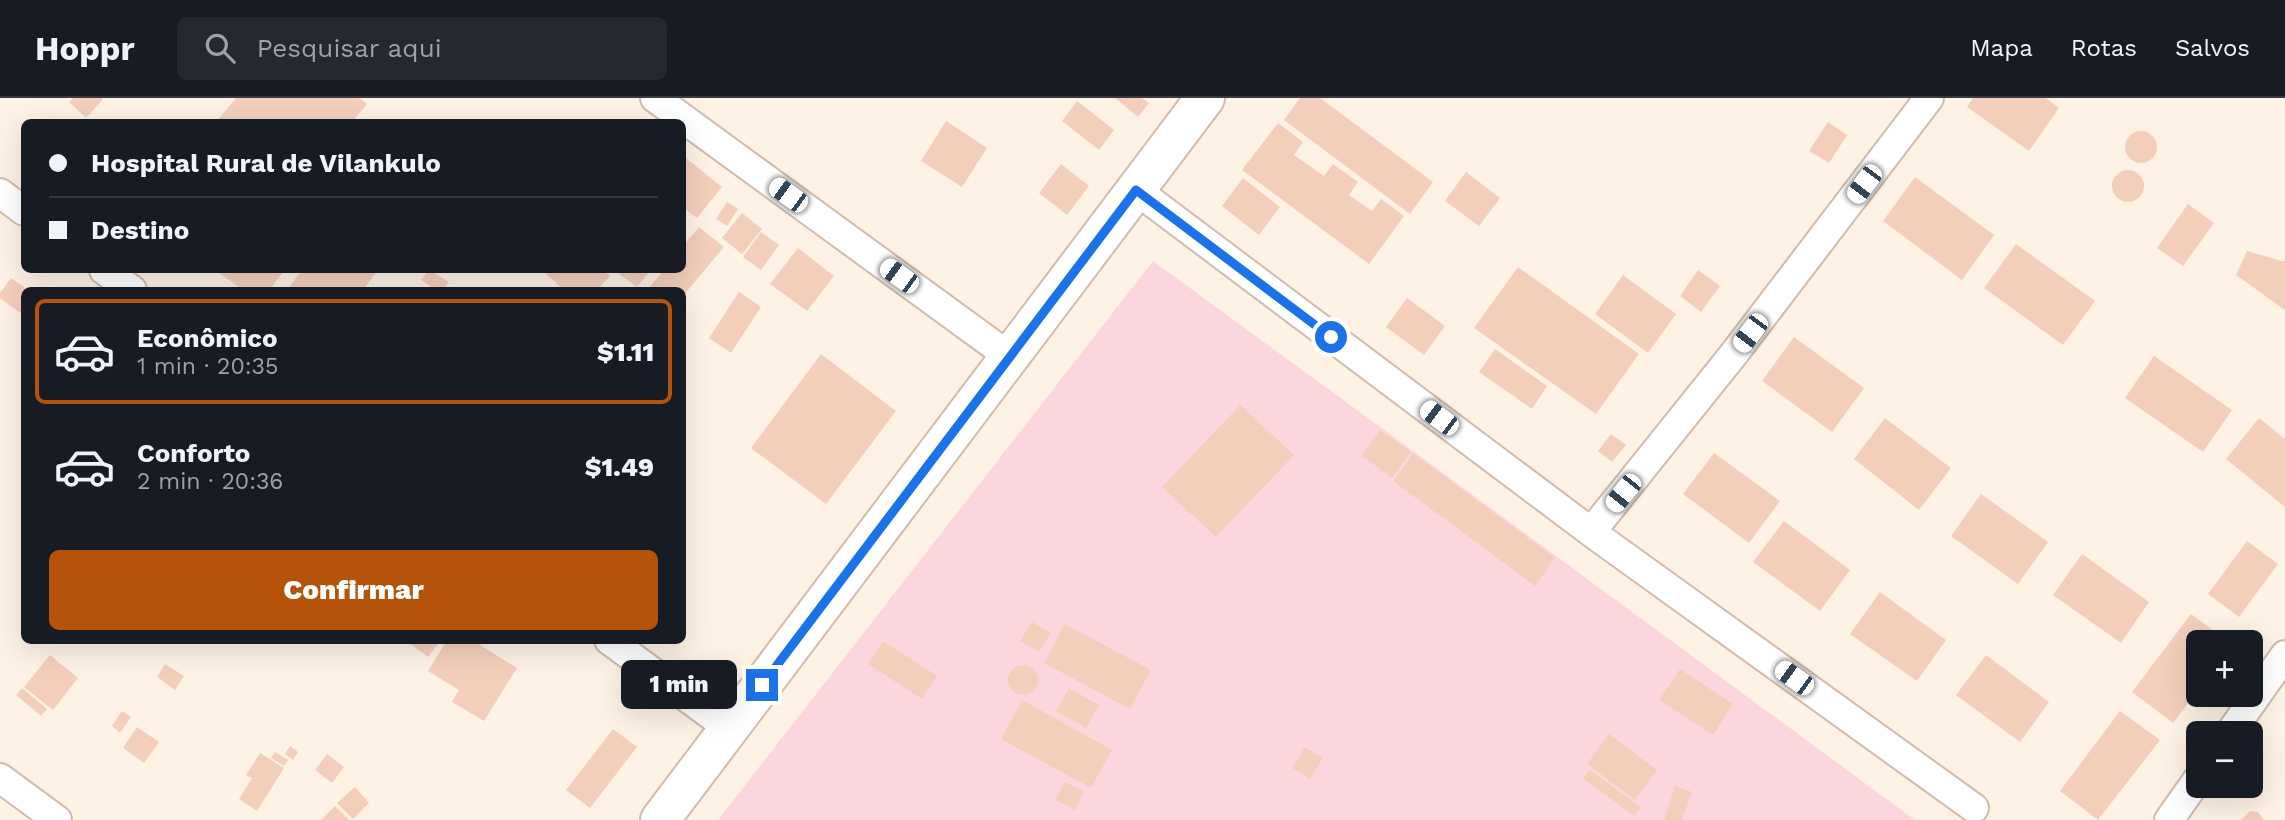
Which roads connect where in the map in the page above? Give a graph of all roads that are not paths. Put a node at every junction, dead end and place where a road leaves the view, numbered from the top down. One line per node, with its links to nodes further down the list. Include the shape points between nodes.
1 (655, 98): 4 (street)
2 (1205, 98): 6 (main road)
3 (1929, 98): 12 (street)
4 (684, 119)
5 (686, 121): 11 (street)
6 (1136, 190): 11 (main road); 12 (street)
7 (0, 194): 8 (street)
8 (21, 209)
9 (108, 273): 10 (street)
10 (128, 287)
11 (1010, 358): 16 (main road)
12 (1591, 532): 19 (street)
13 (614, 644): 16 (street)
14 (2285, 654): 15 (street)
15 (2238, 721)
16 (730, 729): 21 (main road)
17 (0, 778): 20 (street)
18 (2186, 796): 22 (street)
19 (1974, 808)
20 (57, 820)
21 (660, 820)
22 (2169, 820)

